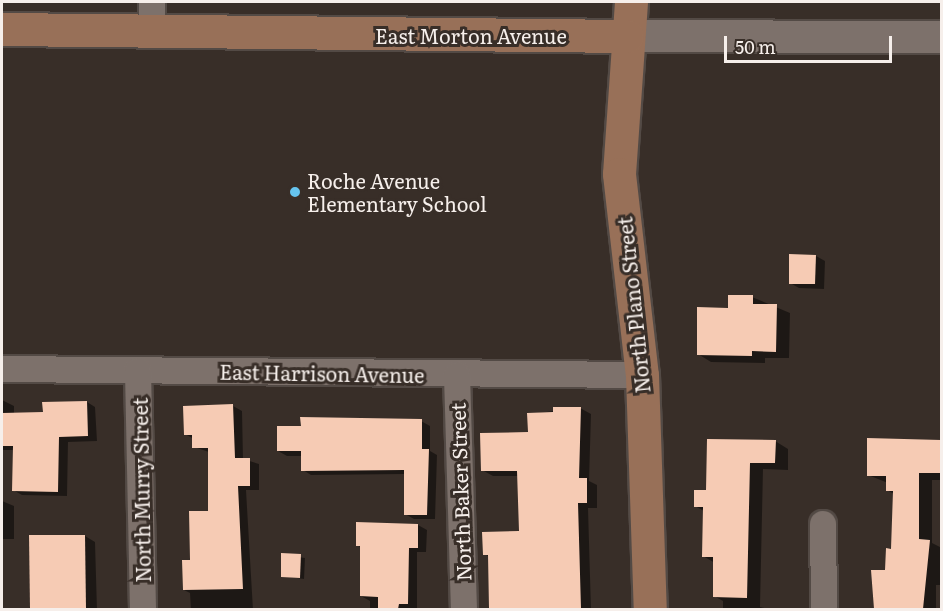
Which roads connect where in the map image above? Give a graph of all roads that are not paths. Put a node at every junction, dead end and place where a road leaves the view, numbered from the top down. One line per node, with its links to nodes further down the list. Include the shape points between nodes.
1 (631, 2): 4 (main road, North Plano Street)
2 (152, 17): 3 (main road, East Morton Avenue); 4 (main road, East Morton Avenue)
3 (2, 29)
4 (627, 36): 5 (street, East Morton Avenue); 9 (main road, North Plano Street, via 619,174)
5 (942, 37)
6 (2, 369): 7 (street, East Harrison Avenue)
7 (138, 371): 8 (street, East Harrison Avenue); 11 (street, North Murry Street)
8 (457, 375): 9 (street, East Harrison Avenue); 12 (street, North Baker Street)
9 (642, 375): 13 (main road, North Plano Street)
10 (823, 524): 14 (street)
11 (143, 609)
12 (464, 609)
13 (650, 609)
14 (824, 609)

